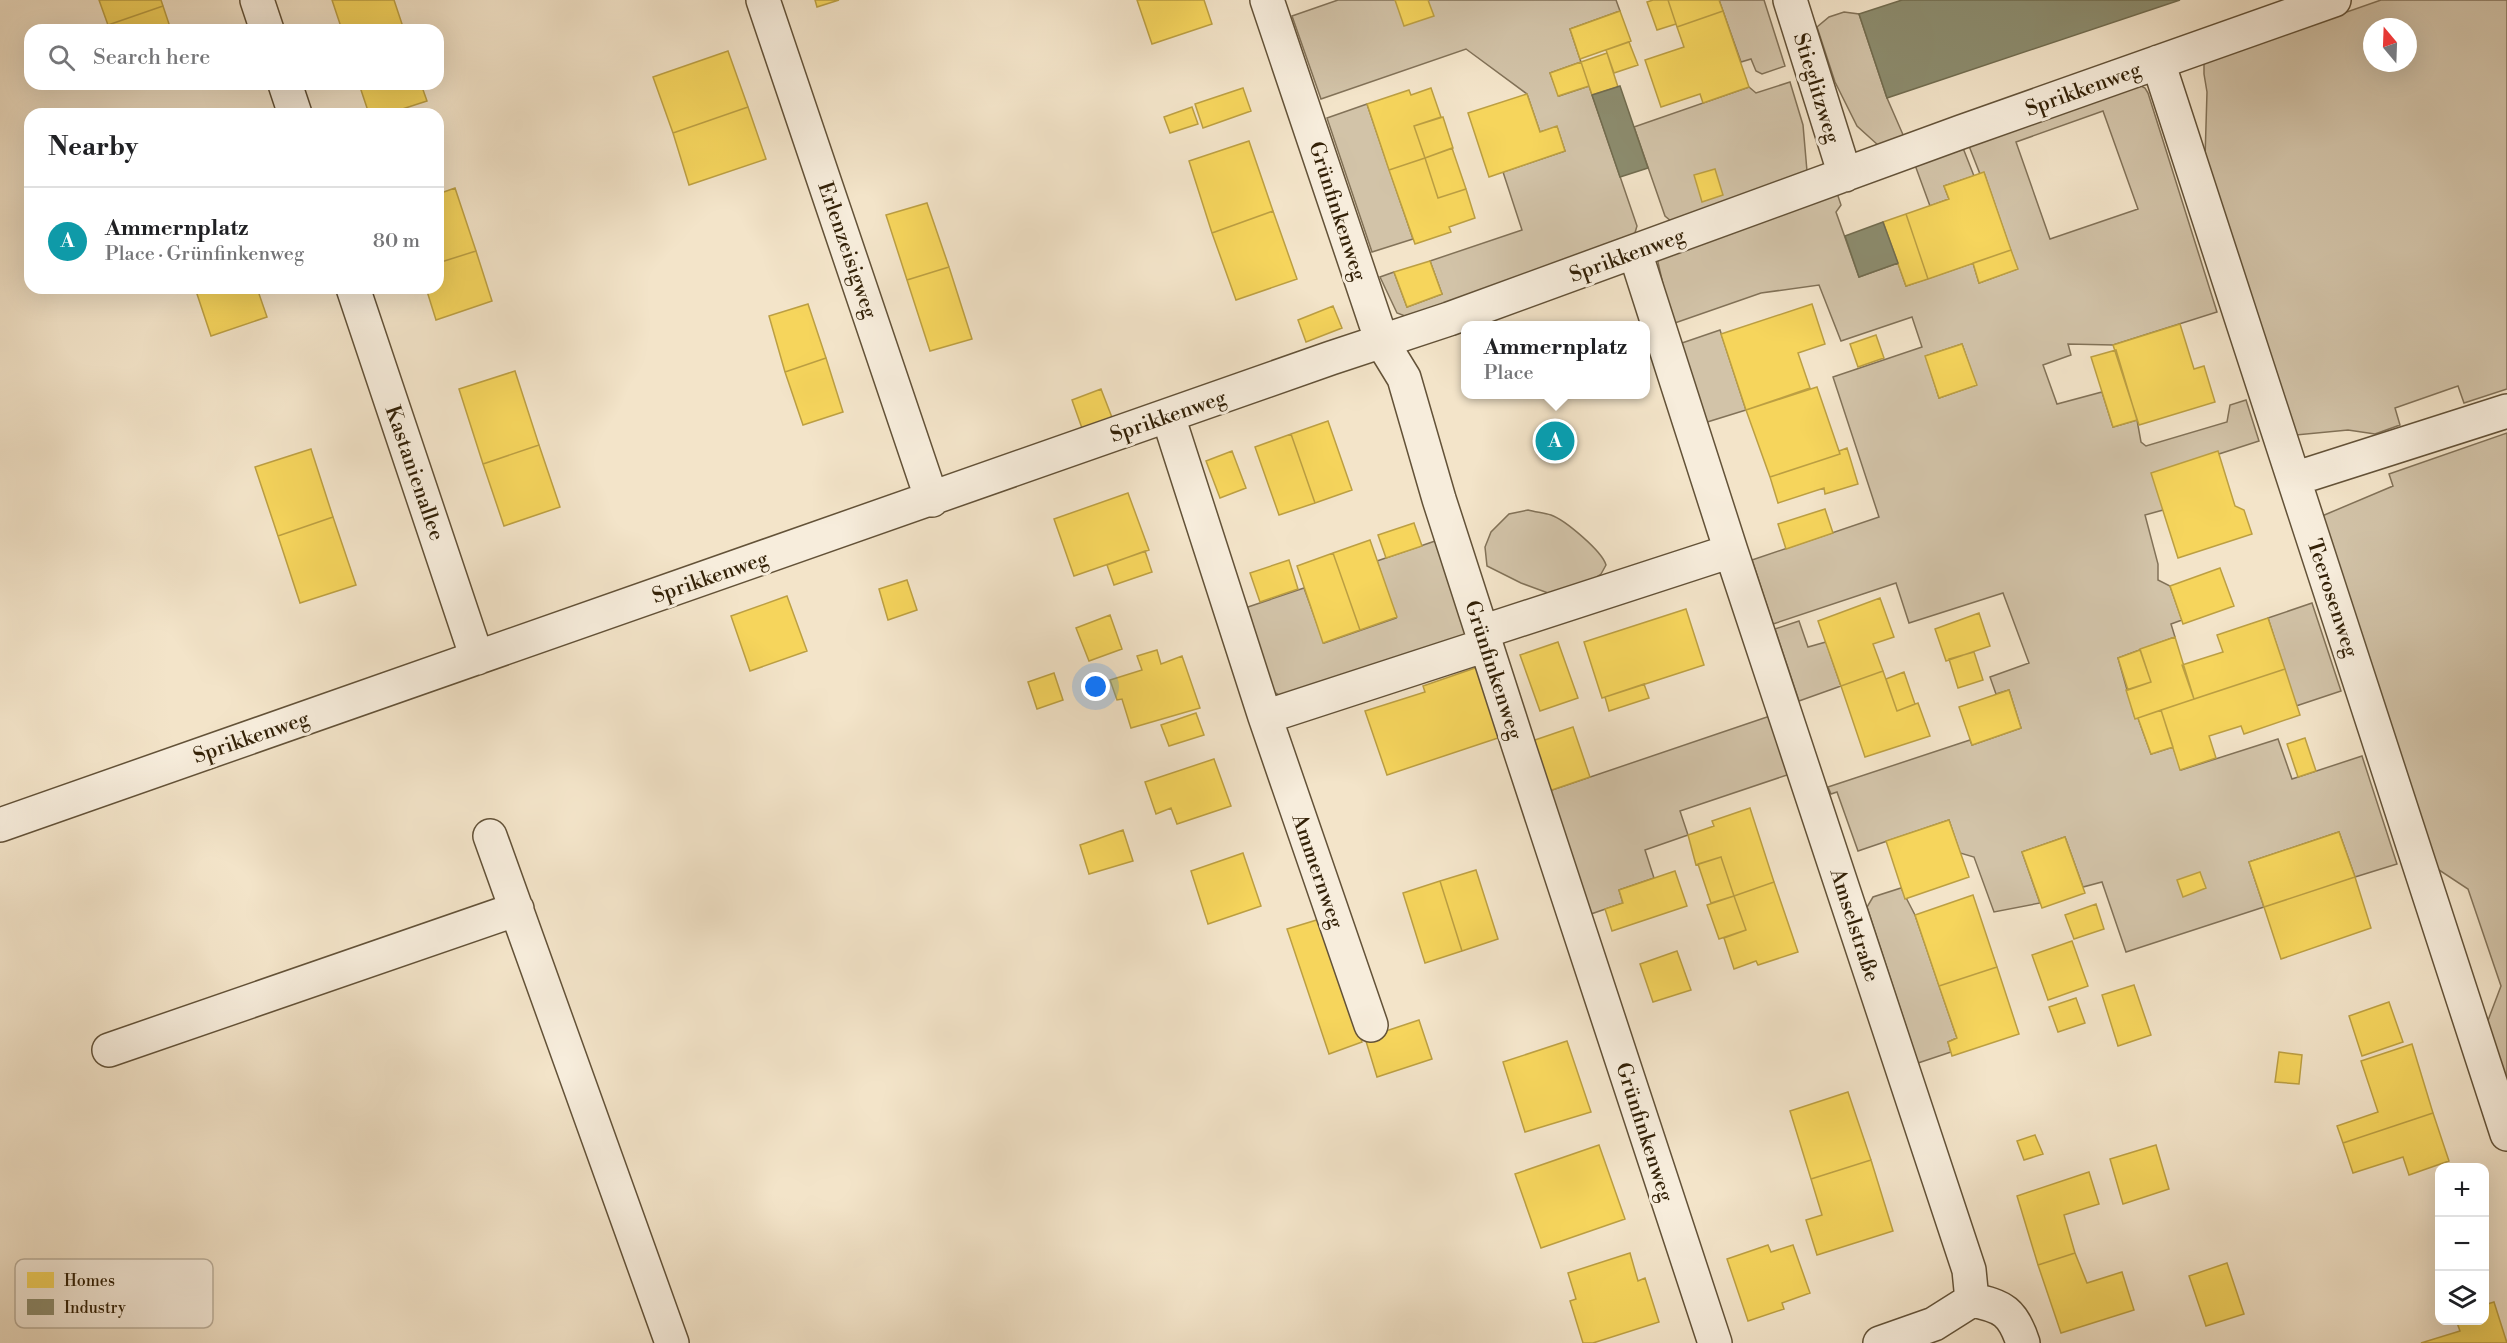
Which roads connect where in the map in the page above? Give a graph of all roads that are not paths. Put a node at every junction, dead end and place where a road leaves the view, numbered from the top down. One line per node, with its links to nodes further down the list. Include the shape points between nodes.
1 (256, 0): 6 (street)
2 (763, 0): 17 (street, Erlenzeisigweg)
3 (1267, 0): 13 (street, Grünfinkenweg)
4 (1790, 0): 10 (street, Stieglitzweg)
5 (2334, 0): 7 (street, Sprikkenweg)
6 (265, 24)
7 (2158, 62): 10 (street, Sprikkenweg); 16 (street, Teerosenweg)
8 (287, 90): 9 (street)
9 (293, 108)
10 (1845, 175): 11 (street, Sprikkenweg)
11 (1635, 252): 13 (street, Sprikkenweg); 18 (street, Amselstraße)
12 (355, 294): 20 (street, Kastanienallee)
13 (1382, 342): 15 (street, Sprikkenweg); 19 (street, Grünfinkenweg, via 1404,378)
14 (2507, 411): 16 (street)
15 (1168, 416): 17 (street, Sprikkenweg); 21 (street, Ammernweg)
16 (2294, 479): 27 (street, Teerosenweg)
17 (932, 500): 20 (street, Sprikkenweg)
18 (1731, 551): 19 (street); 28 (street, Amselstraße, via 1969,1270)
19 (1484, 638): 21 (street); 30 (street, Grünfinkenweg)
20 (477, 658): 22 (street, Sprikkenweg)
21 (1265, 717): 25 (street, Ammernweg)
22 (0, 825)
23 (490, 836): 24 (street)
24 (517, 909): 26 (street); 29 (street)
25 (1371, 1025)
26 (109, 1050)
27 (2507, 1134)
28 (1972, 1300): 31 (street, via 1934,1324); 32 (street, via 1998,1305 2017,1325)
29 (672, 1343)
30 (1715, 1343)
31 (1880, 1343)
32 (2023, 1343)

